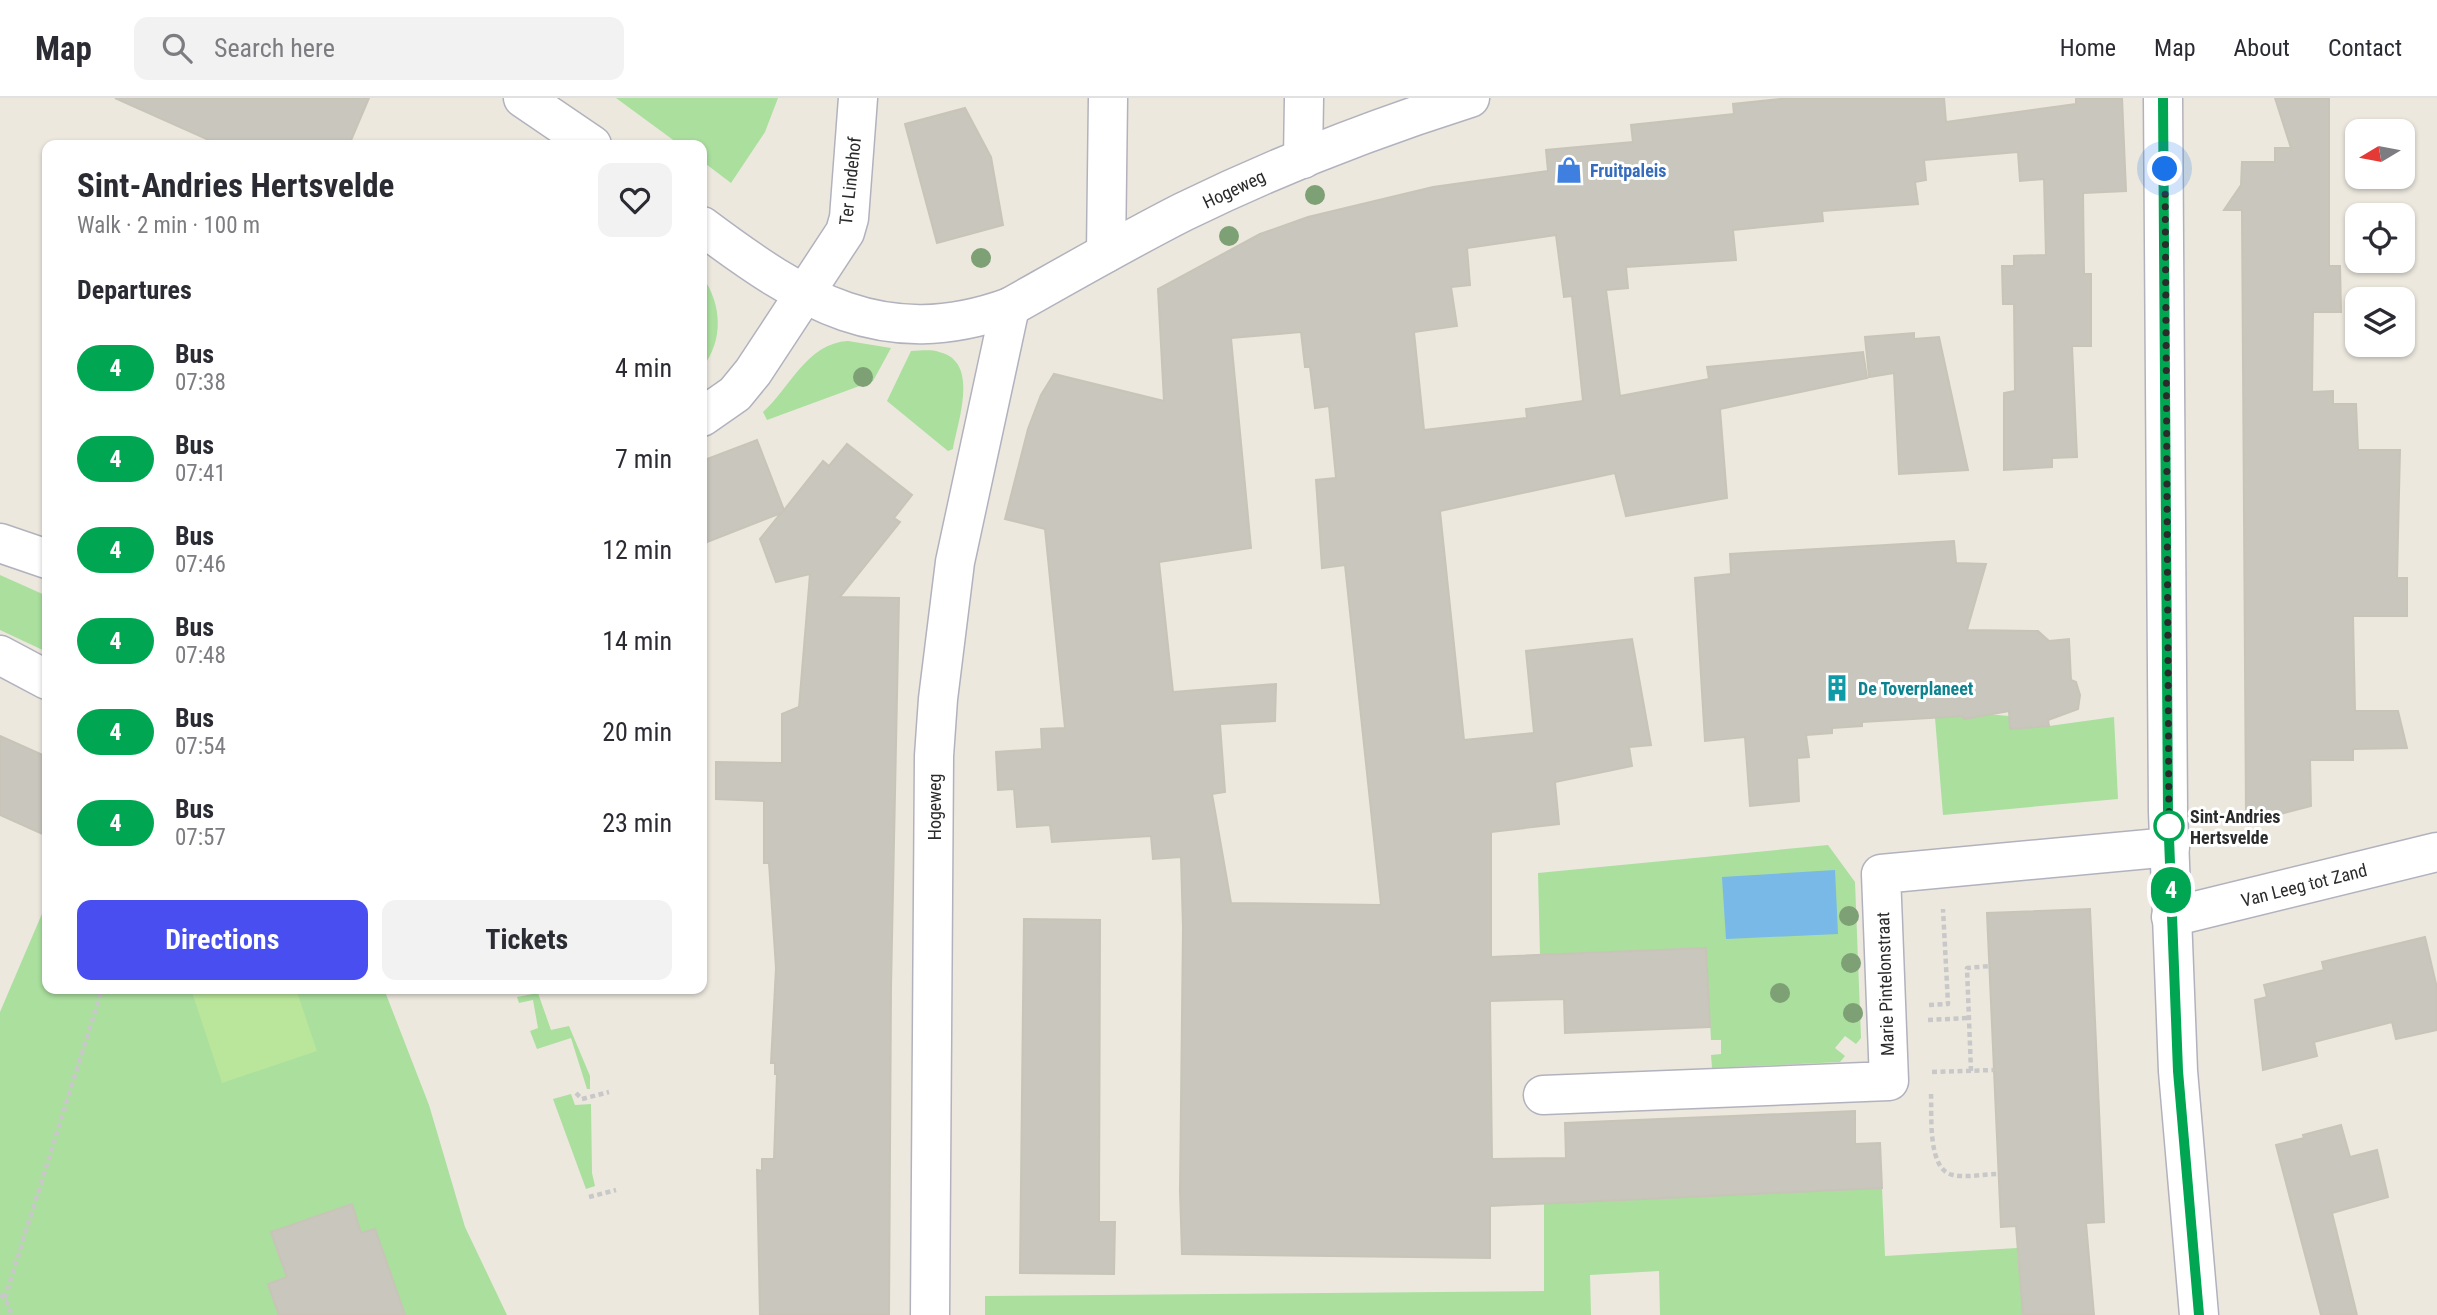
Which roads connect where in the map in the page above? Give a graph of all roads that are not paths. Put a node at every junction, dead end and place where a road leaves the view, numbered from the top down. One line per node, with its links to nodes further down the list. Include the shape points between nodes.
1 (523, 98): 7 (street)
2 (858, 98): 11 (street, Ter Lindehof, via 847,225)
3 (1108, 98): 10 (street)
4 (1304, 98): 8 (street)
5 (1470, 98): 8 (street, Hogeweg)
6 (2163, 98): 18 (street)
7 (585, 140)
8 (1303, 159): 10 (street, Hogeweg)
9 (709, 231): 11 (street, Hogeweg, via 749,262)
10 (1105, 253): 12 (street, Hogeweg)
11 (805, 295): 12 (street, Hogeweg, via 856,315 904,324 948,324); 13 (street, via 735,394)
12 (1010, 307): 22 (street, Hogeweg, via 955,562 938,699)
13 (707, 414)
14 (0, 543): 15 (street)
15 (42, 557)
16 (0, 655): 17 (street)
17 (42, 678)
18 (2170, 848): 20 (street); 21 (street, Marie Pintelonstraat, via 1881,874 1889,1081)
19 (2437, 852): 20 (street, Van Leeg tot Zand)
20 (2171, 917): 23 (street, via 2178,1071)
21 (1543, 1095)
22 (930, 1315)
23 (2199, 1315)

